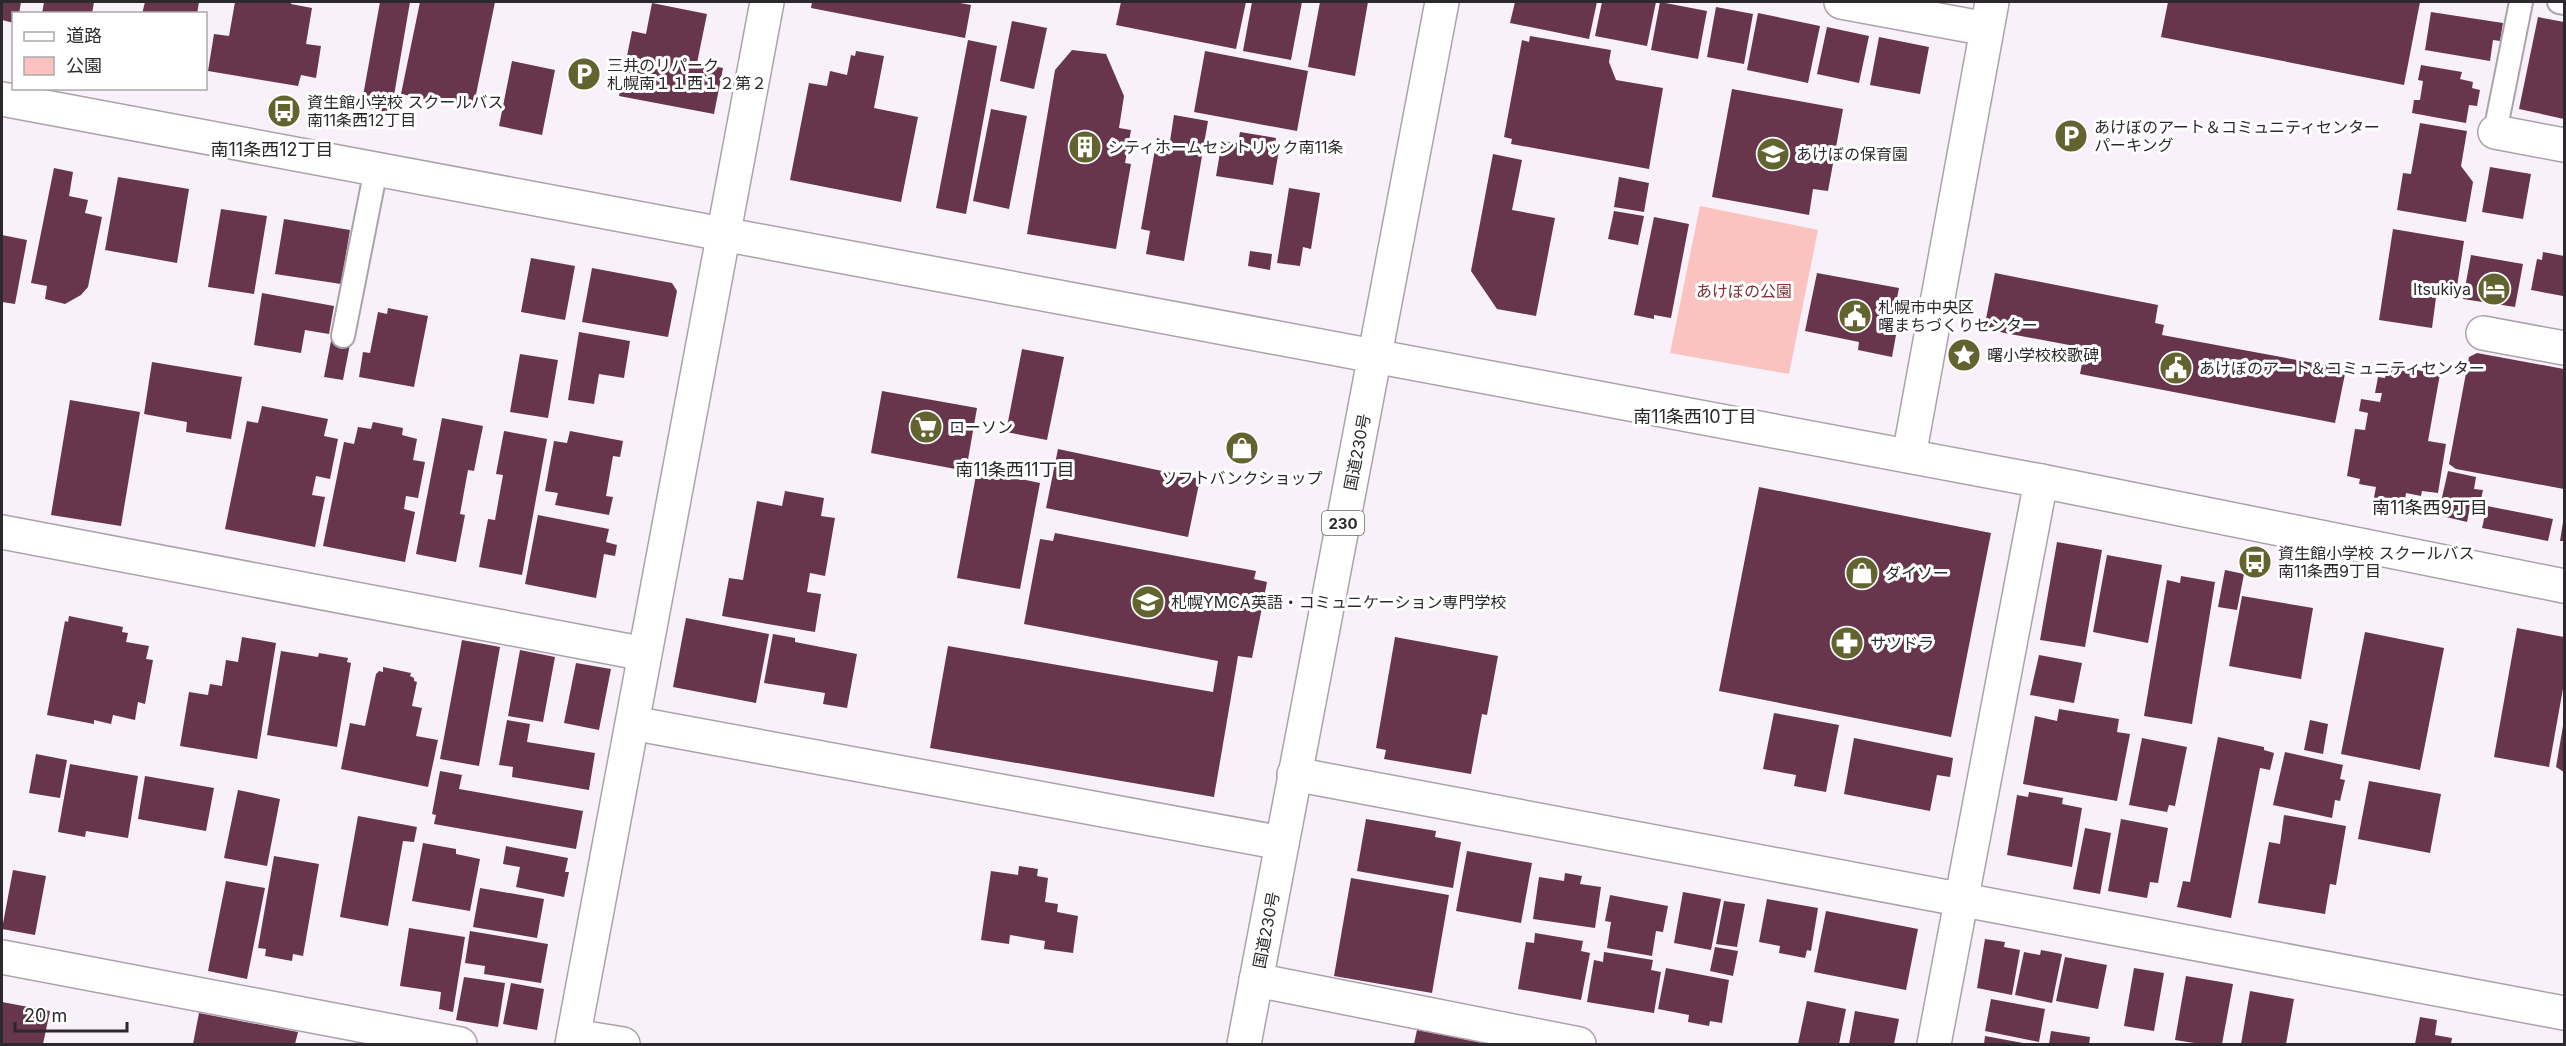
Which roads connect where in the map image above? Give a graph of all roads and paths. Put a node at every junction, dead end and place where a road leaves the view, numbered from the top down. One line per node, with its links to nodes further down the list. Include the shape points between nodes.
1 (768, 2): 12 (main road)
2 (1442, 2): 16 (main road, 国道230号 / 230)
3 (1841, 2): 7 (main road)
4 (2521, 2): 9 (lane)
5 (2559, 2): 6 (lane)
6 (2565, 3)
7 (1990, 15): 17 (main road)
8 (2, 99): 11 (main road)
9 (2495, 132): 10 (main road)
10 (2565, 145)
11 (376, 169): 12 (main road); 14 (lane)
12 (724, 234): 16 (main road); 21 (main road)
13 (2483, 333): 15 (main road)
14 (343, 336)
15 (2565, 348)
16 (1375, 357): 17 (main road); 23 (main road, 国道230号 / 230)
17 (1909, 456): 18 (main road)
18 (2041, 481): 20 (main road); 25 (main road)
19 (2, 532): 21 (main road)
20 (2565, 586)
21 (645, 654): 22 (main road)
22 (632, 723): 24 (main road); 30 (main road)
23 (1294, 774): 24 (main road, 国道230号 / 230); 25 (main road)
24 (1282, 843): 27 (main road, 国道230号 / 230)
25 (1961, 900): 28 (main road); 35 (main road)
26 (2, 957): 29 (main road)
27 (1256, 981): 33 (main road, 国道230号 / 230); 34 (main road)
28 (2565, 1013)
29 (332, 1033): 31 (main road)
30 (573, 1040): 32 (main road)
31 (460, 1044)
32 (623, 1044)
33 (1244, 1044)
34 (1579, 1044)
35 (1934, 1044)

